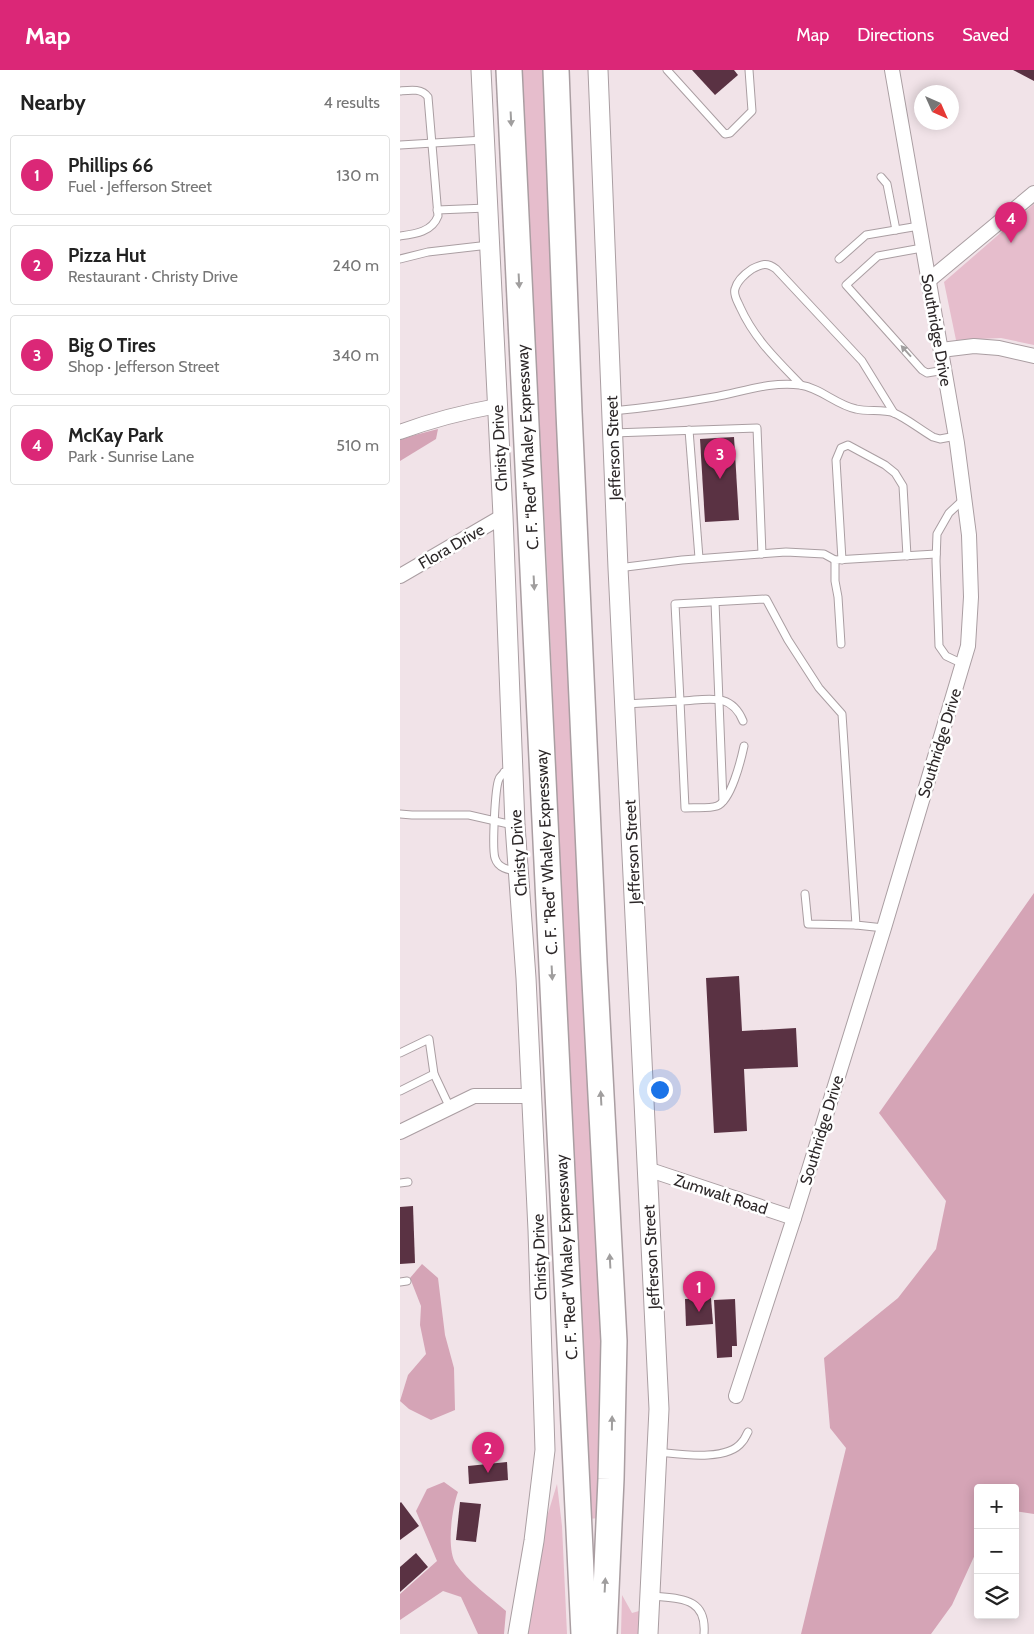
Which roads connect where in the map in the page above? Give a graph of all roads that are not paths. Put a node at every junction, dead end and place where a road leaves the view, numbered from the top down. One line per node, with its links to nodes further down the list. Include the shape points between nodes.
1 (481, 70): 9 (street, Christy Drive)
2 (509, 70): 73 (highway, C. F. “Red” Whaley Expressway, one-way to 73)
3 (556, 70): 75 (highway, one-way to 3, via 614,1341 593,942)
4 (598, 70): 29 (street, Jefferson Street)
5 (667, 70): 6 (lane, via 725,134 752,111)
6 (748, 70)
7 (892, 70): 16 (street, Southridge Drive)
8 (400, 91): 10 (lane, via 419,91 428,97)
9 (484, 140): 10 (lane); 14 (street, Christy Drive)
10 (432, 143): 11 (lane); 15 (lane)
11 (400, 145)
12 (881, 178): 17 (lane, via 887,184)
13 (1034, 193): 23 (street)
14 (488, 208): 15 (lane); 19 (street, Christy Drive)
15 (437, 210): 18 (lane, via 435,223 418,234)
16 (919, 226): 17 (lane); 20 (street, Southridge Drive)
17 (896, 230): 22 (lane, via 866,235)
18 (400, 236)
19 (489, 245): 21 (lane, via 428,252); 28 (street, Christy Drive)
20 (922, 248): 23 (street, Southridge Drive); 26 (lane, one-way to 20, via 927,373 922,370 846,285 878,256)
21 (400, 259)
22 (840, 259)
23 (928, 281): 24 (street, Southridge Drive)
24 (941, 350): 25 (street, via 974,346); 26 (street, Southridge Drive)
25 (1034, 356)
26 (945, 370): 34 (street, Southridge Drive)
27 (801, 386): 29 (lane, via 762,386 680,403); 30 (lane, via 856,409); 30 (lane, via 762,345 747,323 735,296 735,289 746,273 762,264 776,269 862,361)
28 (497, 406): 32 (street, via 461,412); 36 (street, Christy Drive)
29 (611, 411): 33 (street, Jefferson Street)
30 (894, 413): 34 (lane, via 933,437)
31 (689, 430): 33 (lane); 37 (lane, via 757,428); 40 (lane)
32 (400, 432)
33 (612, 433): 42 (street, Jefferson Street)
34 (956, 436): 35 (street, Southridge Drive)
35 (965, 499): 38 (lane, via 949,513 937,534); 46 (street, Southridge Drive, via 971,597 968,646)
36 (503, 516): 43 (street, Flora Drive); 52 (street, Christy Drive)
37 (762, 554): 40 (lane); 41 (lane, via 824,554)
38 (936, 554): 39 (lane); 46 (lane, via 939,646 946,656)
39 (907, 556): 41 (lane); 41 (lane, via 903,486 885,465 848,445 841,448 836,460)
40 (699, 558): 42 (lane)
41 (838, 560): 45 (lane, via 835,581)
42 (618, 568): 49 (street, Jefferson Street)
43 (400, 576)
44 (716, 602): 47 (lane); 48 (lane, via 675,604); 59 (lane, via 766,599 819,688 842,714)
45 (841, 644)
46 (963, 664): 60 (street, Southridge Drive)
47 (720, 699): 48 (lane); 50 (lane, via 732,703); 53 (lane)
48 (680, 701): 49 (lane); 53 (lane, via 685,808 717,806)
49 (625, 704): 67 (street, Jefferson Street)
50 (743, 721)
51 (744, 746): 53 (lane, via 740,766)
52 (513, 771): 55 (lane, via 504,772 499,779); 56 (street, Christy Drive)
53 (723, 802)
54 (400, 814): 55 (lane, via 469,814)
55 (495, 821): 56 (lane); 57 (lane, via 495,859 504,870)
56 (515, 825): 57 (street, Christy Drive)
57 (518, 872): 64 (street, Christy Drive)
58 (805, 894): 59 (lane, via 808,924)
59 (856, 926): 60 (lane)
60 (884, 928): 68 (street, Southridge Drive)
61 (400, 1053): 62 (lane, via 429,1039)
62 (434, 1074): 63 (lane); 65 (lane)
63 (400, 1092)
64 (531, 1096): 65 (street, via 474,1096); 74 (street, Christy Drive, via 545,1450)
65 (450, 1108): 66 (street)
66 (400, 1132)
67 (647, 1169): 68 (street, Zumwalt Road); 71 (street, Jefferson Street, via 659,1409)
68 (794, 1218): 69 (street, Southridge Drive)
69 (736, 1396)
70 (748, 1432): 71 (lane, via 742,1444 719,1454)
71 (657, 1452): 72 (street, Jefferson Street)
72 (650, 1596): 76 (street, Jefferson Street); 77 (lane, via 679,1599 700,1610 706,1620)
73 (583, 1629)
74 (518, 1634)
75 (604, 1634)
76 (648, 1634)
77 (704, 1634)

